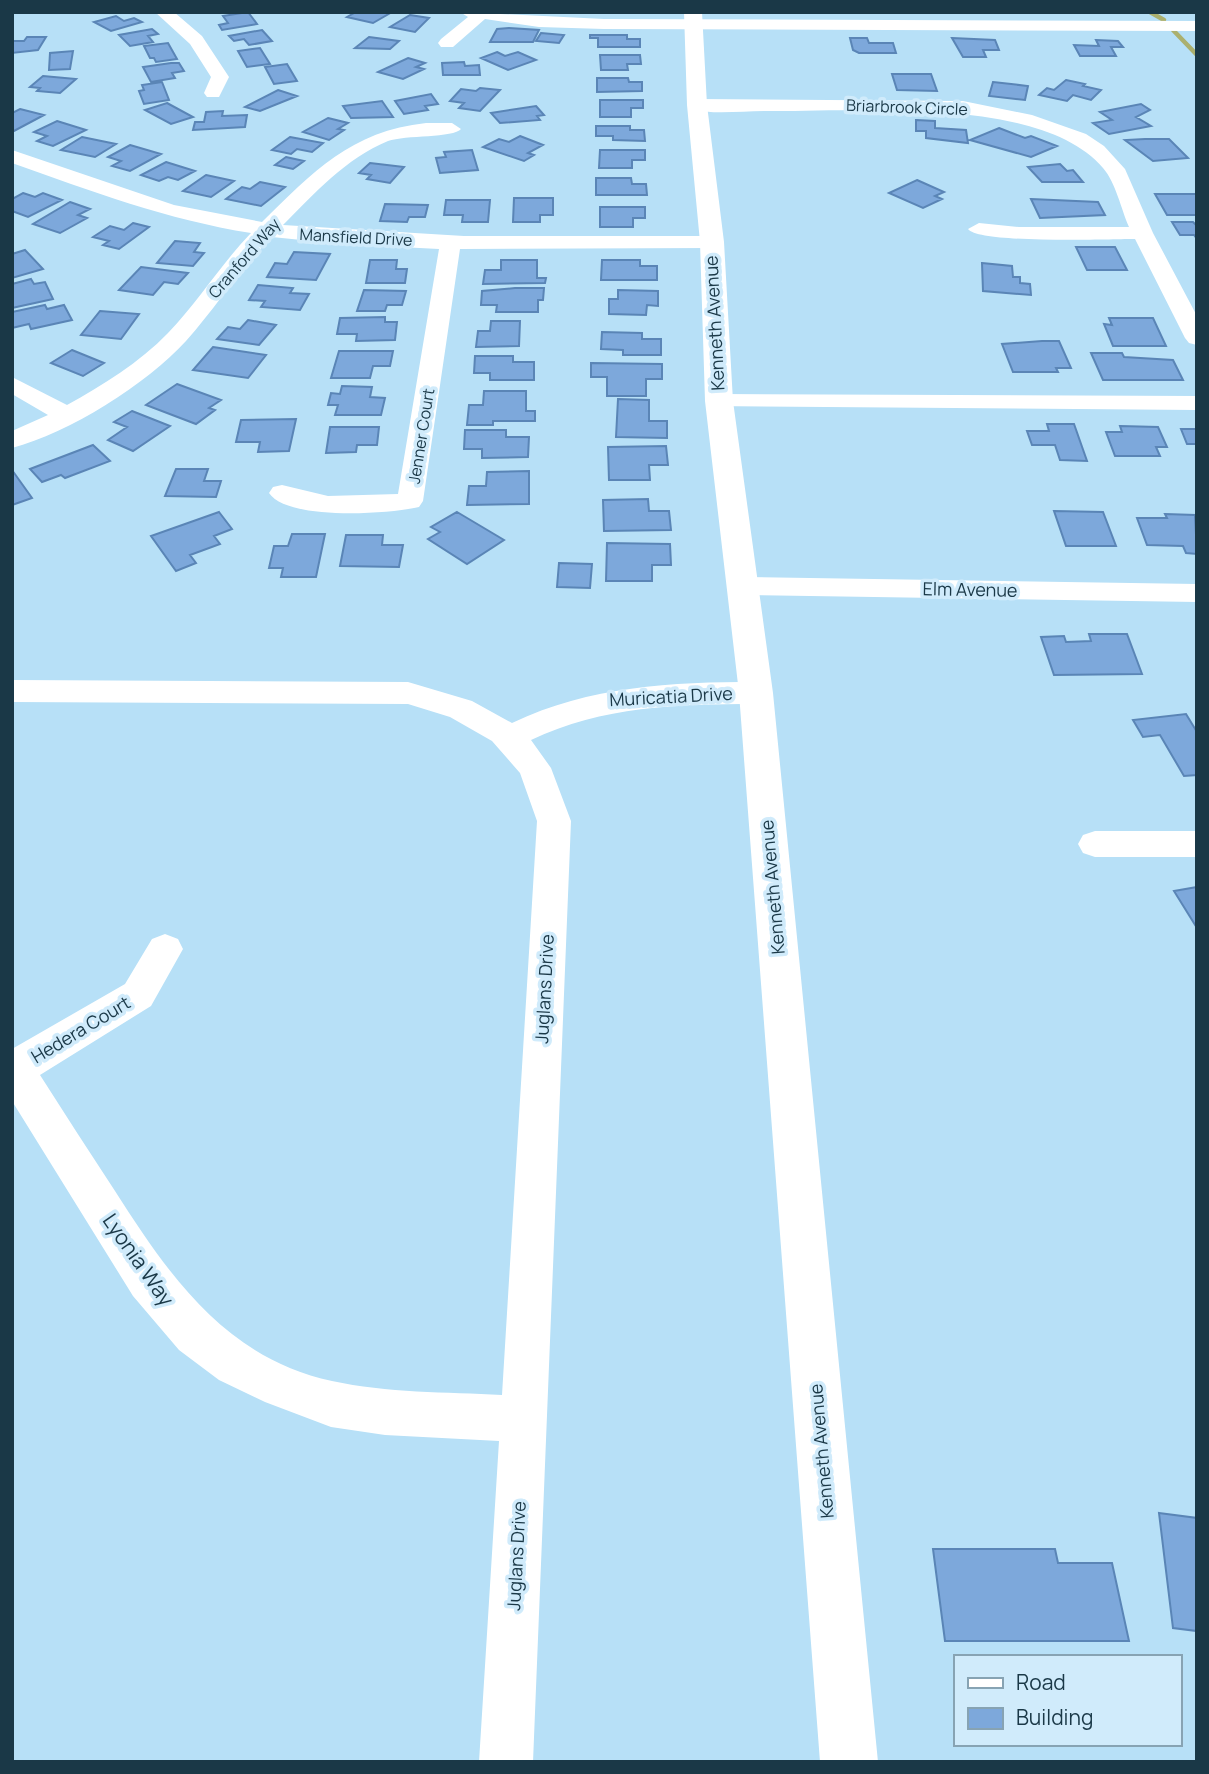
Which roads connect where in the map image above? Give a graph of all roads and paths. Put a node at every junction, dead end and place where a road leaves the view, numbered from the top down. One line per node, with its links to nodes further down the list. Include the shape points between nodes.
1 (163, 12): 7 (street, via 192,32 208,54 219,77)
2 (474, 14): 3 (street, via 549,22); 6 (street)
3 (694, 19): 4 (street); 8 (main road, Kenneth Avenue)
4 (882, 19): 5 (street)
5 (1197, 26)
6 (447, 43)
7 (213, 93)
8 (697, 104): 13 (street, Briarbrook Circle, via 963,107 1040,124 1079,138 1106,159 1115,169); 15 (main road, Kenneth Avenue)
9 (452, 129): 12 (street, Cranford Way, via 403,131 356,148)
10 (12, 156): 12 (street, Mansfield Drive, via 158,207)
11 (979, 229): 13 (street)
12 (267, 230): 14 (street, Mansfield Drive); 20 (street, Cranford Way, via 170,344 124,382)
13 (1142, 233): 16 (street, Briarbrook Circle)
14 (451, 241): 15 (street, Mansfield Drive); 22 (street, Jenner Court, via 410,501 321,504)
15 (712, 242): 18 (main road, Kenneth Avenue)
16 (1197, 338)
17 (12, 384): 20 (street)
18 (719, 401): 19 (street); 23 (main road, Kenneth Avenue)
19 (1197, 403)
20 (66, 415): 21 (street, Cranford Way)
21 (12, 440)
22 (282, 493)
23 (742, 586): 24 (street, Elm Avenue); 26 (main road, Kenneth Avenue)
24 (1197, 593)
25 (12, 691): 27 (street, Juglans Drive, via 389,691 454,705)
26 (756, 693): 27 (street, Muricatia Drive, via 624,696 558,714); 34 (main road, Kenneth Avenue)
27 (509, 737): 32 (street, Juglans Drive, via 540,775 554,821)
28 (1095, 844): 29 (street)
29 (1197, 844)
30 (165, 949): 31 (street, Hedera Court, via 138,995)
31 (14, 1068): 32 (street, Lyonia Way, via 148,1281 195,1334 235,1364 331,1404 385,1412)
32 (524, 1419): 33 (street, Juglans Drive)
33 (506, 1762)
34 (849, 1762)

